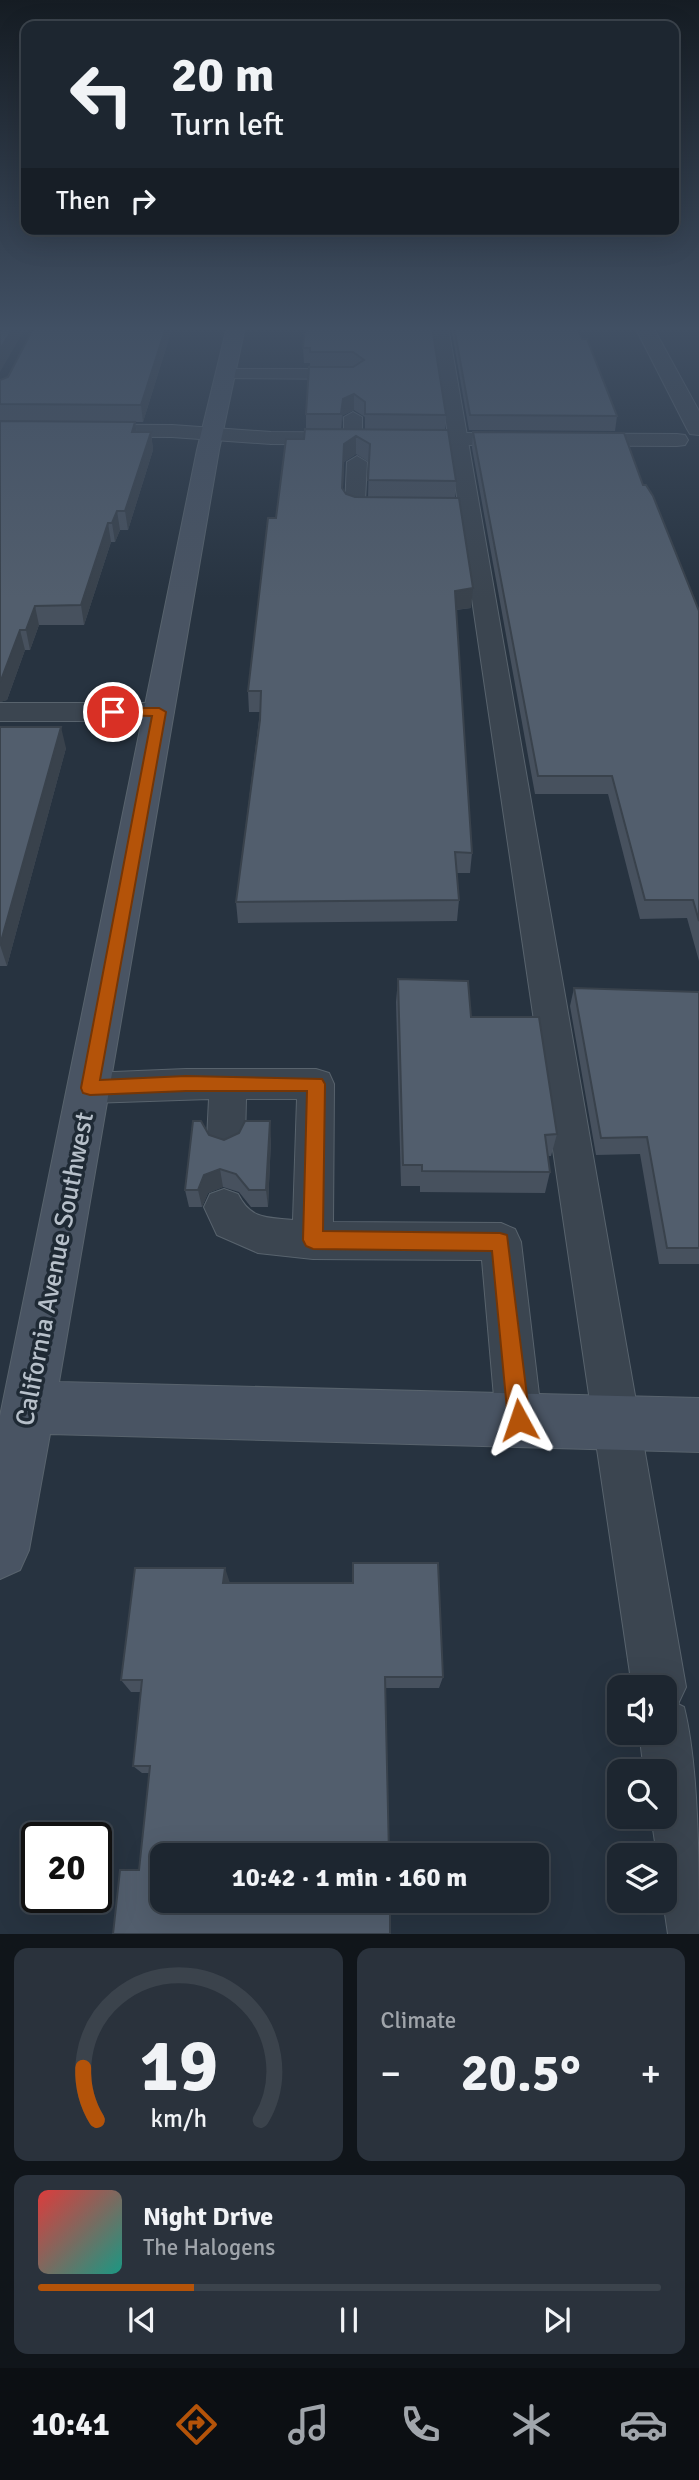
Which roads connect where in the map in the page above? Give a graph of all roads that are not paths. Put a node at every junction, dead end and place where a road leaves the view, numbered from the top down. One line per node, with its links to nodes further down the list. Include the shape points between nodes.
1 (216, 417): 5 (main road, California Avenue Southwest)
2 (455, 417): 7 (lane)
3 (690, 417): 6 (street)
4 (0, 430): 5 (street)
5 (212, 434): 7 (street, via 271,438 353,428); 11 (main road, California Avenue Southwest)
6 (699, 436): 7 (street, via 681,432 677,440)
7 (458, 439): 19 (lane, via 456,508)
8 (357, 462): 9 (lane, via 355,507)
9 (406, 507)
10 (0, 712): 11 (street)
11 (159, 712): 13 (main road, California Avenue Southwest)
12 (228, 1084): 13 (lane); 14 (lane); 16 (lane, via 316,1084)
13 (90, 1088): 17 (main road, California Avenue Southwest)
14 (226, 1139)
15 (224, 1207): 16 (lane, via 231,1222 258,1235)
16 (313, 1240): 18 (lane, via 500,1242)
17 (14, 1406): 18 (main road); 21 (main road, California Avenue Southwest)
18 (519, 1420): 19 (main road)
19 (617, 1423): 20 (main road); 22 (lane)
20 (699, 1425)
21 (0, 1550)
22 (657, 1675)
23 (668, 1745): 24 (lane)
24 (698, 1934)

